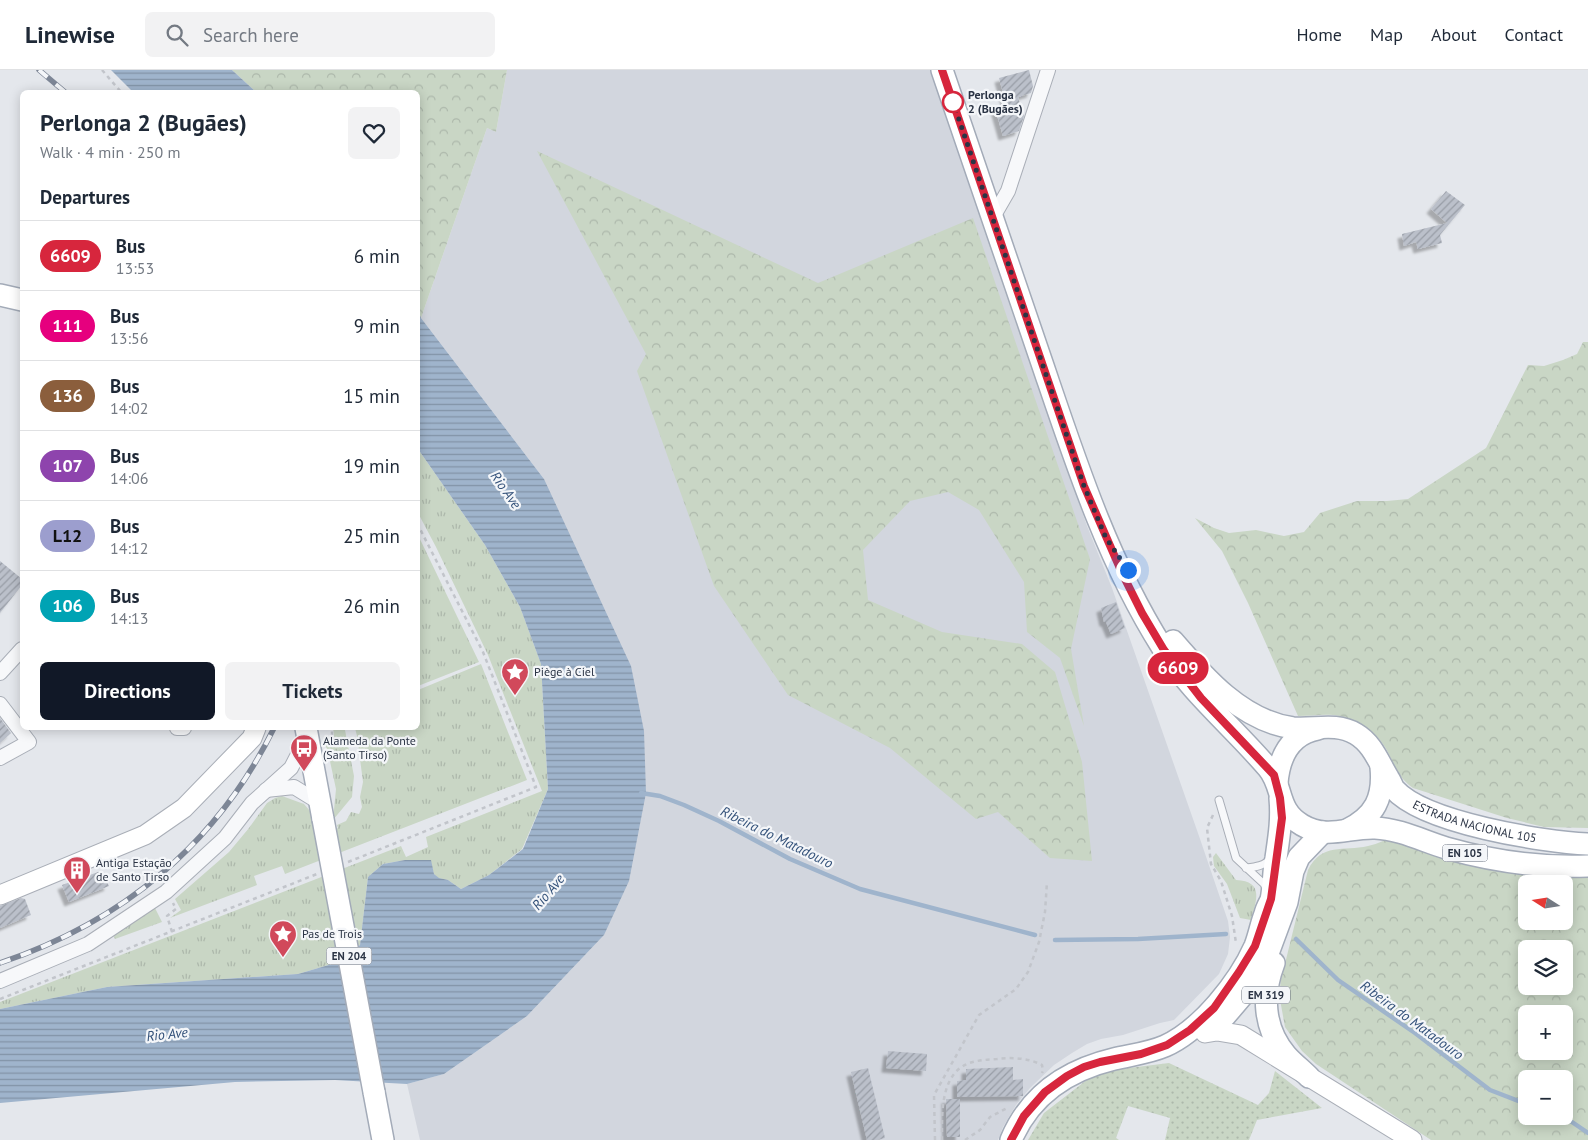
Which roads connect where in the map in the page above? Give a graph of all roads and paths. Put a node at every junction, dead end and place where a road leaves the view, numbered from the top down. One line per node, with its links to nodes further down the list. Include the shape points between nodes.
1 (102, 70): 4 (path)
2 (942, 70): 5 (main road, EN 105)
3 (1048, 70): 5 (street, via 1008,192)
4 (118, 90)
5 (993, 217): 9 (main road, EN 105, via 1084,486)
6 (0, 295): 7 (main road)
7 (20, 300)
8 (420, 529): 27 (path, via 483,652 536,787)
9 (1106, 538): 13 (main road, ESTRADA NACIONAL 105 / EN 105, via 1169,636 1218,688 1262,718 1294,728); 20 (main road, EN 105, via 1142,613 1164,650 1201,698 1274,775)
10 (20, 651): 11 (street)
11 (0, 674)
12 (0, 704): 17 (street, via 29,742)
13 (1328, 727): 18 (main road, ESTRADA NACIONAL 105 / EN 105, via 1342,729 1361,738 1376,753); 20 (main road, via 1312,730 1297,738 1286,751 1278,766)
14 (255, 730): 32 (street, via 252,738 184,808 145,835)
15 (332, 730): 16 (path, via 332,735)
16 (312, 735): 19 (street, via 291,768); 22 (main road, EN 204)
17 (0, 758)
18 (1381, 766): 23 (main road, EN 105, via 1383,783 1372,813); 26 (main road, ESTRADA NACIONAL 105 / EN 105, via 1394,789 1427,810 1509,834)
19 (266, 790): 22 (street, via 294,787); 37 (street, via 225,838 166,892 88,944)
20 (1278, 791): 24 (main road, EN 105, via 1288,812 1299,824); 25 (main road, via 1282,818)
21 (1220, 800): 29 (lane, via 1236,858); 36 (path, via 1207,828 1211,864 1224,890)
22 (322, 811): 46 (main road, EN 204, bridge)
23 (1345, 831): 24 (main road, EN 105); 28 (main road, EN 105, via 1375,828 1503,861)
24 (1323, 832): 33 (main road, via 1299,857)
25 (1279, 842): 29 (lane, via 1268,861); 33 (main road)
26 (1588, 844)
27 (345, 863)
28 (1588, 866)
29 (1246, 868): 33 (lane)
30 (317, 874): 35 (path)
31 (1047, 882): 47 (path, via 1039,942 1028,972 1016,988 979,1015 934,1095)
32 (0, 895)
33 (1279, 901): 39 (main road, via 1267,956 1254,982); 41 (main road, via 1239,972 1206,1016); 44 (main road, EM 319, via 1280,944 1268,978 1266,1015 1277,1042)
34 (166, 916): 35 (path)
35 (172, 932): 38 (path)
36 (1237, 946)
37 (0, 981)
38 (0, 999)
39 (1235, 1004): 40 (main road); 42 (street, via 1244,1028)
40 (1205, 1032): 41 (main road, via 1183,1043); 42 (street, EM 319, via 1241,1035)
41 (1167, 1045): 50 (main road, via 1100,1062 1067,1076 1045,1092 1024,1116)
42 (1261, 1047): 44 (street, EM 319)
43 (1040, 1076): 48 (path, via 1042,1065 1033,1060 977,1060 962,1066 953,1076 942,1103)
44 (1309, 1076): 51 (street, EM 319)
45 (1011, 1106): 49 (path, via 990,1117 980,1130)
46 (383, 1140)
47 (935, 1140)
48 (942, 1140)
49 (965, 1140)
50 (1011, 1140)
51 (1412, 1140)

